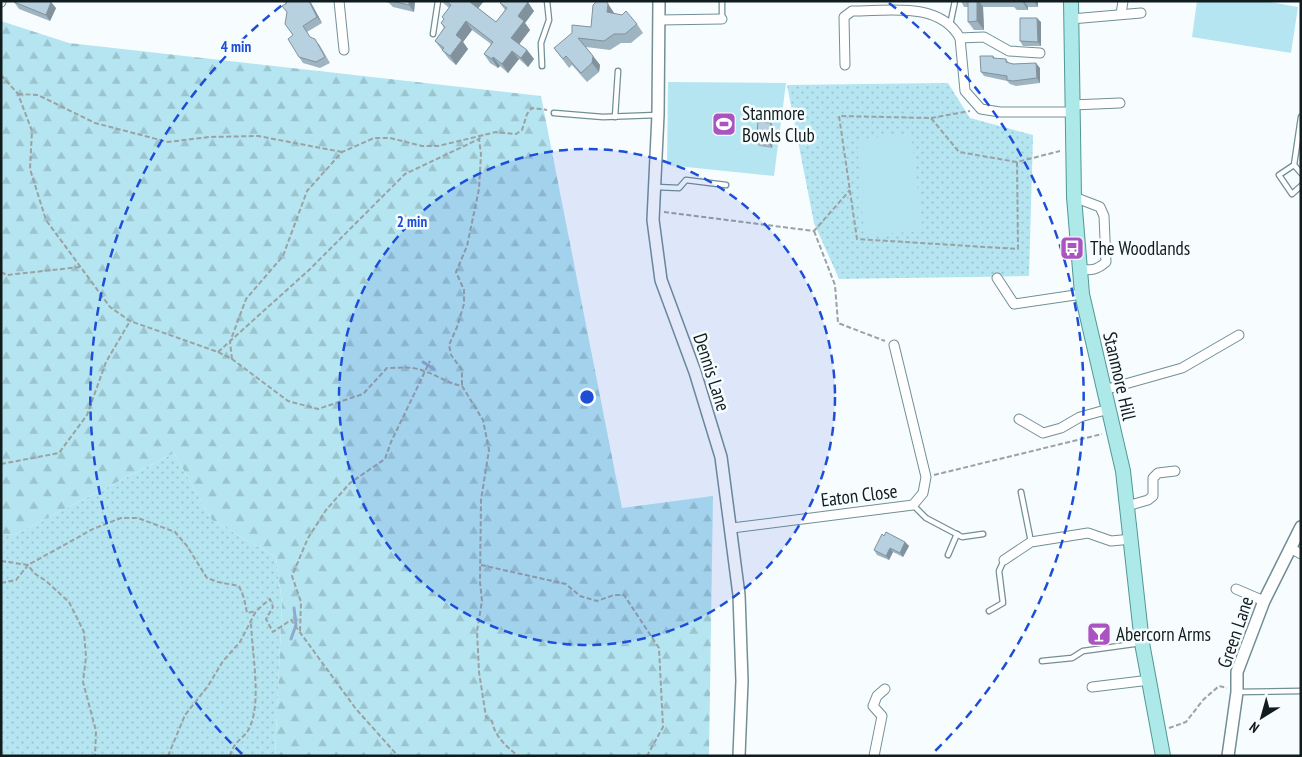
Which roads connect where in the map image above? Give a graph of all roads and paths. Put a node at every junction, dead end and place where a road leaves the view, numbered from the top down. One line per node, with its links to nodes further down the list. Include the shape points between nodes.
1 (340, 1): 17 (street)
2 (438, 1): 15 (lane)
3 (547, 1): 20 (lane, via 550,20 541,43)
4 (659, 1): 13 (street, Dennis Lane)
5 (722, 1): 11 (lane)
6 (955, 1): 14 (lane)
7 (1071, 1): 12 (main road, Stanmore Hill)
8 (1123, 1): 9 (street)
9 (1122, 14): 10 (street); 12 (street)
10 (1141, 14)
11 (722, 19): 13 (street)
12 (1071, 19): 26 (main road, Stanmore Hill)
13 (659, 20): 28 (street, Dennis Lane)
14 (950, 26): 16 (street); 19 (street, via 941,17 928,12 852,11 844,17)
15 (433, 34)
16 (960, 38): 18 (street, via 984,37 1009,51); 25 (street, via 965,91)
17 (344, 50)
18 (1040, 53)
19 (845, 65)
20 (542, 66)
21 (618, 71): 29 (lane)
22 (1, 75): 23 (path)
23 (18, 94): 35 (path, via 38,94 95,123 168,142 258,136); 46 (path, via 32,130 30,170 46,220)
24 (1120, 103): 26 (street)
25 (982, 109): 26 (street, via 1000,112); 31 (path)
26 (1073, 109): 34 (main road, Stanmore Hill)
27 (554, 113): 29 (lane); 32 (path, via 532,108 522,130 516,134 496,132)
28 (658, 115): 29 (lane); 41 (street, Dennis Lane)
29 (614, 117)
30 (1301, 117): 37 (lane)
31 (931, 118): 36 (path, via 959,152); 42 (path, via 839,116)
32 (483, 136): 33 (path); 35 (path, via 438,146 374,138)
33 (479, 139): 53 (path, via 404,174); 59 (path, via 479,189 467,246 456,272 464,290 464,304 449,345 451,355 462,370)
34 (1075, 147): 36 (path); 43 (main road, Stanmore Hill)
35 (342, 152): 53 (path, via 307,190 282,256 246,299)
36 (1017, 162): 42 (path, via 1018,249 857,239)
37 (1294, 165): 38 (lane); 40 (lane, via 1279,175 1292,194)
38 (1301, 173)
39 (726, 185): 41 (lane, via 686,180 679,188)
40 (1301, 186)
41 (655, 187): 44 (street, Dennis Lane)
42 (850, 190): 45 (path)
43 (1074, 198): 47 (main road, Stanmore Hill); 47 (street, via 1100,207 1104,216 1106,262 1090,271)
44 (654, 211): 45 (path); 71 (street, Dennis Lane, via 661,280 721,456)
45 (814, 230): 54 (path, via 836,285 838,323)
46 (80, 267): 48 (path, via 7,275); 51 (path, via 110,307)
47 (1079, 270): 50 (main road, Stanmore Hill)
48 (1, 272)
49 (997, 278): 50 (street, via 1014,304)
50 (1082, 294): 60 (main road, Stanmore Hill)
51 (130, 321): 55 (path); 64 (path, via 106,362 87,415 58,453)
52 (1239, 335): 60 (street, via 1182,368)
53 (230, 342): 55 (path); 56 (path)
54 (894, 345): 66 (street)
55 (218, 352): 56 (path)
56 (232, 359): 58 (path, via 288,401 318,409 363,394 387,368 410,367)
57 (430, 361): 58 (path)
58 (424, 371): 59 (path, via 450,384); 89 (path, via 385,459 350,483 326,510 308,538 292,576 301,602)
59 (462, 386): 82 (path, via 483,420 490,450 481,500)
60 (1104, 390): 61 (main road, Stanmore Hill)
61 (1108, 409): 62 (street, via 1043,433); 63 (main road, Stanmore Hill)
62 (1019, 419)
63 (1114, 432): 66 (path); 69 (main road, Stanmore Hill)
64 (1, 464)
65 (1175, 471): 69 (street, via 1158,473 1153,478 1153,496)
66 (926, 477): 68 (street, Eaton Close, via 923,493)
67 (1021, 492): 75 (lane)
68 (913, 505): 71 (street, Eaton Close); 72 (lane, via 926,518)
69 (1128, 506): 74 (main road, Stanmore Hill)
70 (1301, 527): 76 (street, Green Lane)
71 (732, 528): 104 (street, Dennis Lane, via 739,595 742,681)
72 (957, 534): 73 (lane, via 962,537); 78 (lane)
73 (983, 534)
74 (1132, 539): 75 (street, via 1111,541 1088,533); 90 (main road, Stanmore Hill)
75 (1031, 542): 79 (street)
76 (1290, 548): 77 (street); 85 (street, Green Lane)
77 (1301, 554)
78 (948, 555)
79 (1004, 560): 87 (lane, via 999,571 1004,603)
80 (1, 561): 81 (path)
81 (28, 564): 83 (path, via 16,580); 86 (path, via 93,529 121,518 138,518 175,532 206,578 239,586 247,613); 98 (path, via 68,602 84,632 84,682 96,731)
82 (481, 564): 102 (path, via 482,601 477,639 486,717 492,721 494,730 505,745); 103 (path, via 566,584 580,596 597,601 624,595 659,648 663,727)
83 (1, 584)
84 (1236, 589): 85 (street)
85 (1264, 601): 96 (street, Green Lane, via 1237,672)
86 (256, 611): 88 (path); 89 (path, via 270,599 272,607 266,620 273,632 291,620)
87 (989, 611)
88 (251, 620): 99 (path, via 240,642 223,660 185,715); 100 (path, via 255,706 251,726 234,743)
89 (300, 631): 101 (path, via 356,709)
90 (1142, 643): 91 (lane, via 1083,651 1072,658); 92 (main road, Stanmore Hill)
91 (1042, 661)
92 (1150, 680): 93 (street); 97 (main road, Stanmore Hill)
93 (1092, 686)
94 (885, 689): 105 (street, via 877,696 874,706 882,716)
95 (1301, 691): 96 (lane)
96 (1237, 692): 97 (path, via 1219,686 1186,722); 107 (street, Green Lane)
97 (1158, 731): 106 (main road, Stanmore Hill)
98 (95, 756)
99 (168, 756)
100 (230, 756)
101 (398, 756)
102 (518, 756)
103 (647, 756)
104 (739, 756)
105 (874, 756)
106 (1162, 756)
107 (1228, 756)

